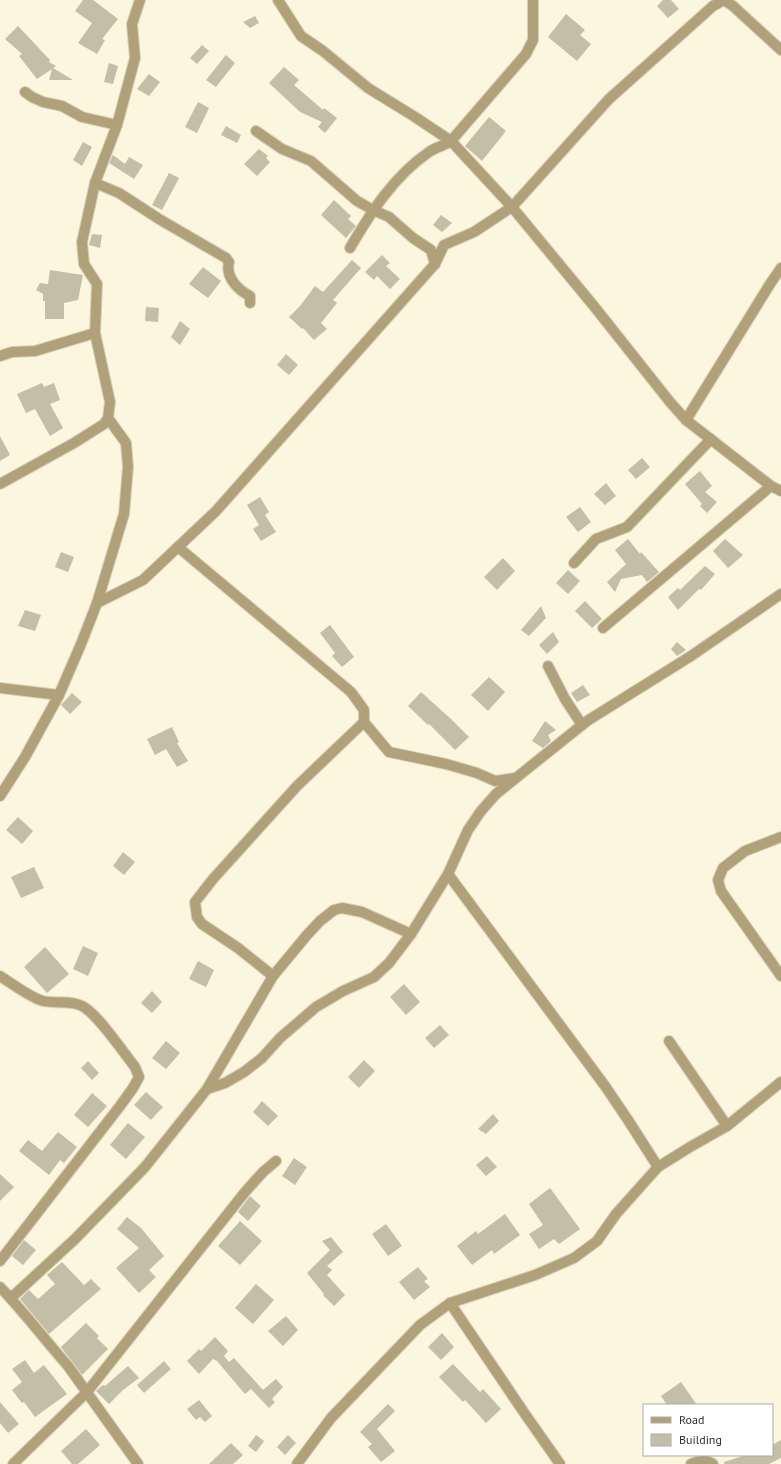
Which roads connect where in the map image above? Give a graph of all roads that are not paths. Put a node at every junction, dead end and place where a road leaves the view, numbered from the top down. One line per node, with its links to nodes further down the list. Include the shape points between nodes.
1 (140, 0): 6 (street, via 132,24 135,58)
2 (278, 0): 8 (street, via 301,36 368,88)
3 (533, 0): 8 (street, via 533,40 526,54)
4 (781, 50): 10 (street, via 724,0 713,6 609,99)
5 (25, 92): 6 (street, via 32,98 62,106 82,117)
6 (117, 125): 9 (street)
7 (256, 131): 11 (street, via 282,149 311,161 357,200)
8 (451, 141): 10 (street); 11 (street, via 430,151 402,175)
9 (95, 183): 15 (street, via 119,193 226,258 232,280 241,291 250,296); 16 (street, via 82,242 84,264 97,284)
10 (512, 207): 13 (street, via 474,232 444,245); 19 (street)
11 (373, 210): 12 (street); 13 (street, via 389,217 431,250)
12 (350, 248)
13 (435, 264): 24 (street, via 216,511)
14 (781, 268): 19 (street)
15 (250, 303)
16 (95, 333): 17 (street, via 35,352 12,352); 18 (street, via 110,402)
17 (0, 356)
18 (108, 418): 21 (street, via 104,424 80,439); 27 (street, via 126,443 128,467 124,514)
19 (686, 420): 20 (street)
20 (711, 439): 22 (street); 25 (street, via 627,527 596,539)
21 (0, 484)
22 (771, 486): 23 (street); 28 (street)
23 (781, 491)
24 (178, 547): 27 (street, via 143,580); 32 (street, via 351,692 364,710)
25 (574, 563)
26 (781, 594): 33 (street, via 691,656)
27 (96, 603): 31 (street)
28 (603, 628)
29 (548, 666): 33 (street)
30 (0, 688): 31 (street)
31 (59, 695): 35 (street)
32 (364, 722): 34 (street, via 390,752 446,764 495,781); 40 (street, via 297,786 213,879 196,902 197,917 202,924)
33 (582, 725): 34 (street)
34 (515, 778): 37 (street, via 481,811 468,830)
35 (0, 796)
36 (781, 837): 41 (street, via 745,851 723,868 718,880 722,891)
37 (448, 874): 38 (street); 47 (street, via 605,1086)
38 (411, 934): 40 (street, via 362,912 342,908 334,910 307,935); 44 (street, via 374,977 316,1007 244,1072 225,1083)
39 (0, 976): 48 (street, via 41,1000 82,1006 92,1013 135,1067 139,1077 120,1106)
40 (273, 976): 44 (street)
41 (781, 976)
42 (669, 1041): 45 (street)
43 (781, 1082): 45 (street)
44 (206, 1089): 50 (street, via 145,1168 75,1239)
45 (727, 1126): 47 (street)
46 (276, 1161): 52 (street, via 245,1192)
47 (658, 1167): 51 (street, via 616,1214 597,1241 574,1258 535,1275)
48 (0, 1261)
49 (0, 1287): 50 (street)
50 (11, 1298): 52 (street)
51 (450, 1302): 55 (street, via 420,1325 373,1372 331,1418); 56 (street)
52 (87, 1392): 53 (street); 54 (street)
53 (13, 1464)
54 (138, 1464)
55 (296, 1464)
56 (560, 1464)
57 (691, 1464): 58 (street, via 710,1461)
58 (713, 1464)

